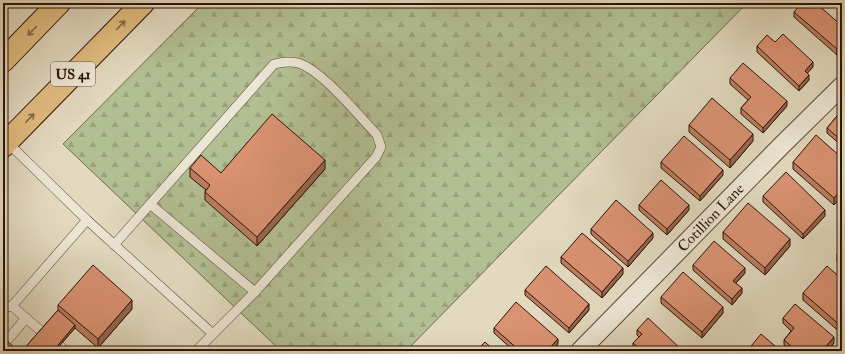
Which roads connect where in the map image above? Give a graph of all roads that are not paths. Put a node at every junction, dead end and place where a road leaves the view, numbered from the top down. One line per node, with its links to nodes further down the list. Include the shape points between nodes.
1 (59, 3): 3 (main road, one-way to 3)
2 (143, 3): 5 (main road, US 41, one-way to 2)
3 (3, 60)
4 (842, 86): 16 (street, Cotillion Lane)
5 (5, 144): 7 (lane)
6 (150, 204): 8 (lane); 9 (lane); 9 (lane, via 274,64 299,64 321,75 377,135 381,147 376,157)
7 (87, 220): 8 (lane); 10 (lane)
8 (114, 245): 13 (lane)
9 (255, 292): 13 (lane)
10 (8, 307): 11 (lane)
11 (26, 318): 12 (lane); 14 (lane)
12 (42, 332)
13 (213, 334): 15 (lane)
14 (5, 343)
15 (196, 351)
16 (580, 351)

